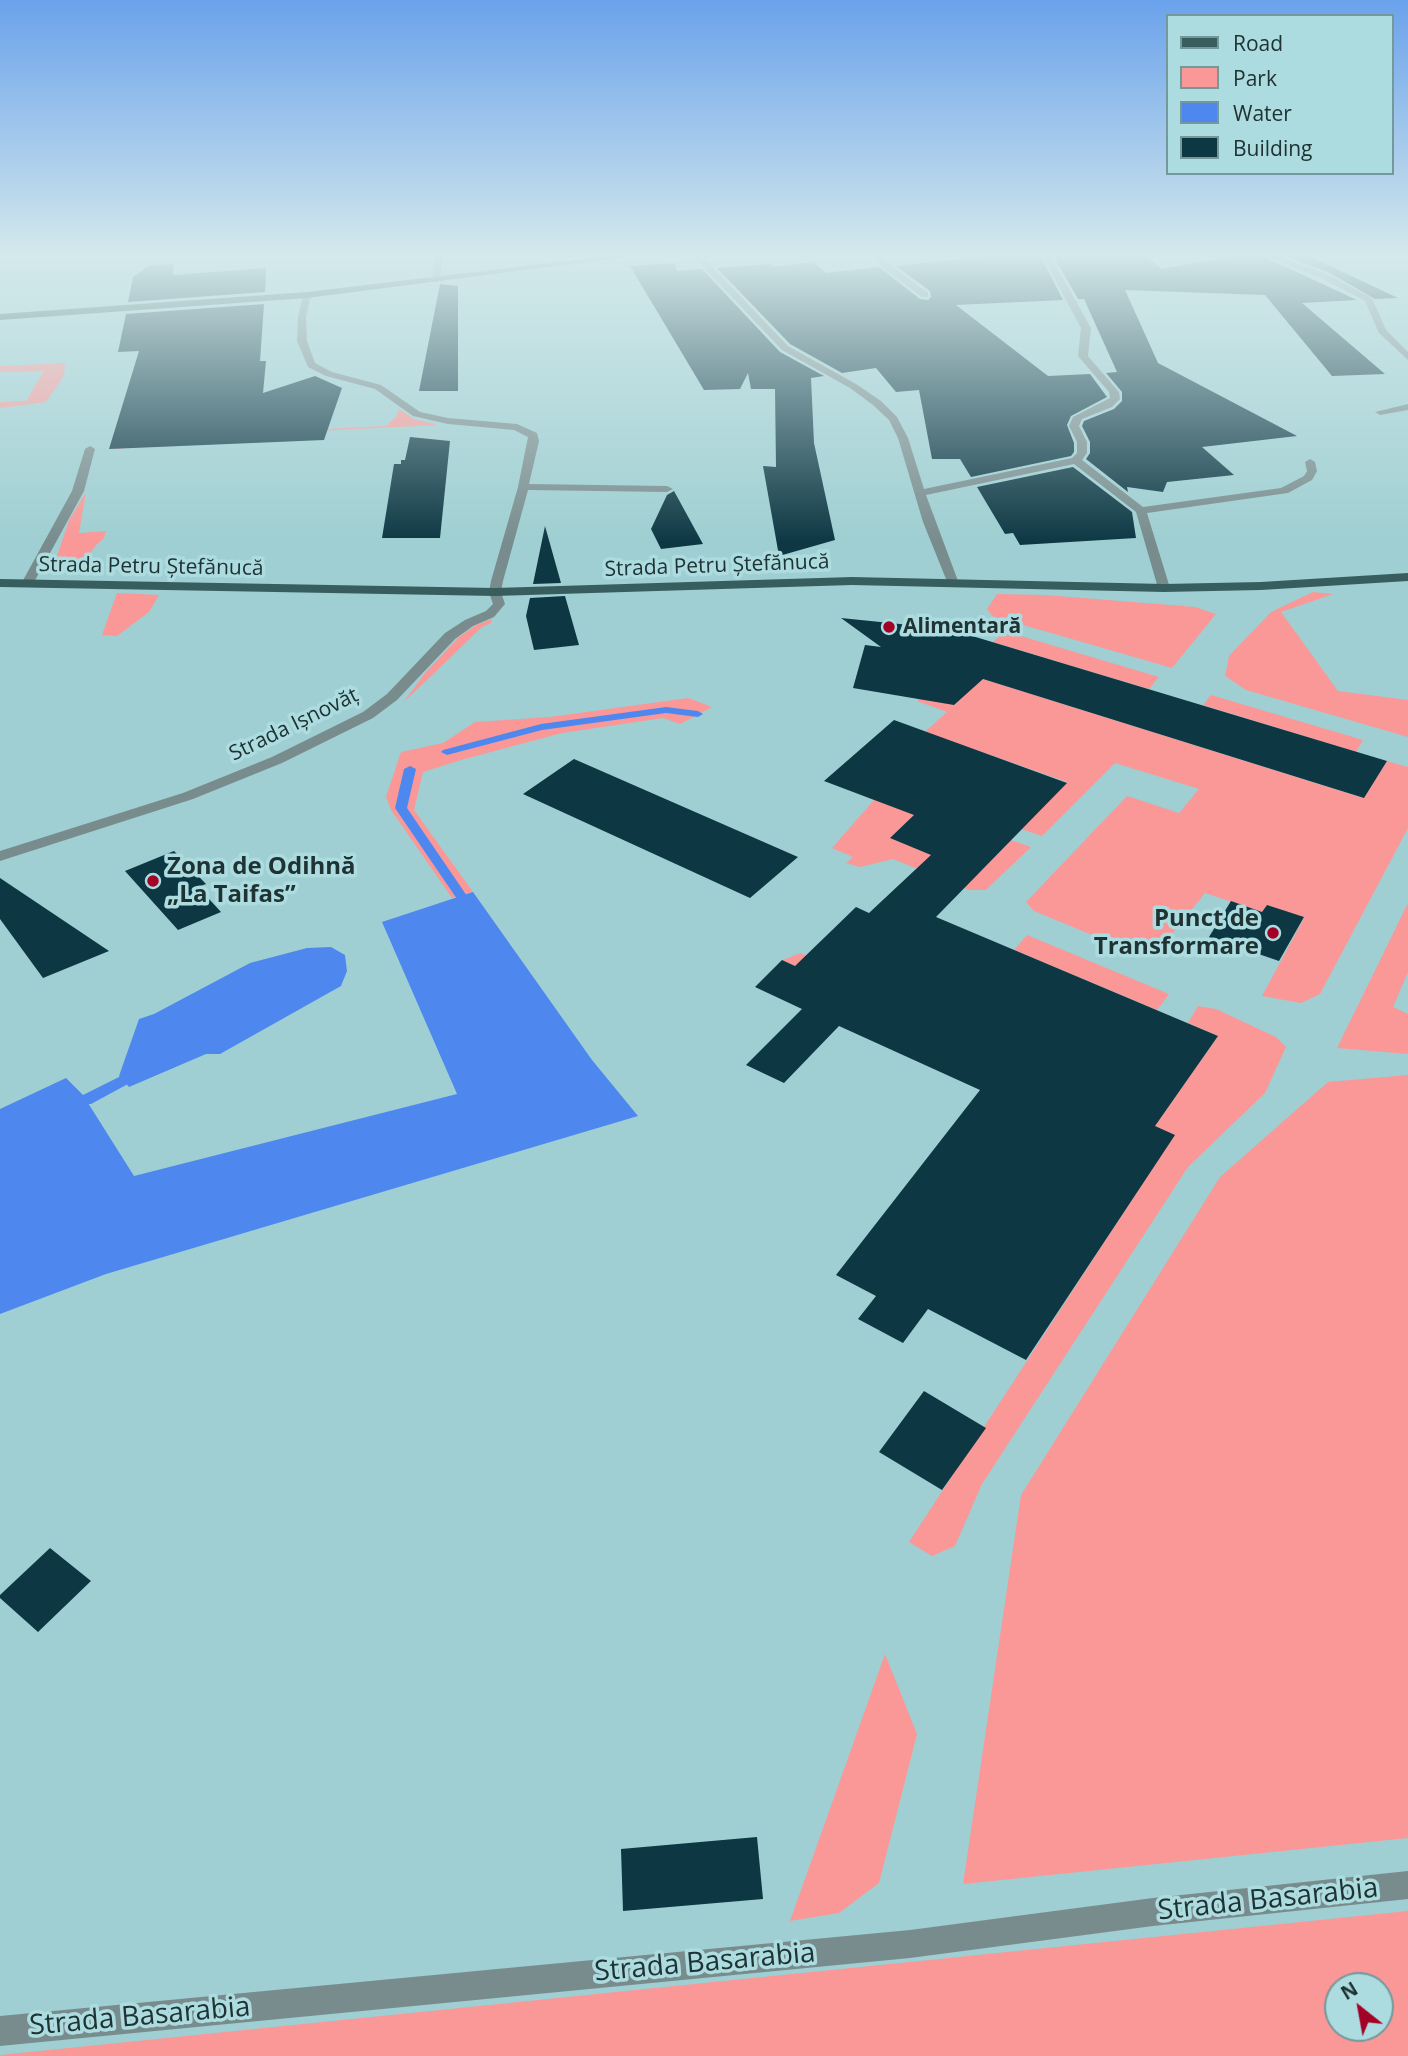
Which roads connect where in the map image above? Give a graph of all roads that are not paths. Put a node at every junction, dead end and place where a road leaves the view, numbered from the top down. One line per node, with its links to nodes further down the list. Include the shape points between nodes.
1 (306, 351): 9 (street, Strada Ișnovăț, via 311,365 378,387 417,414 526,430 534,441)
2 (790, 351): 11 (street, via 853,386 893,419)
3 (1084, 351): 7 (street, via 1115,399 1078,417 1074,426 1082,453)
4 (1408, 407): 5 (street)
5 (1380, 412)
6 (90, 449): 16 (street, Strada Petru Ștefănucă, via 78,491)
7 (1076, 460): 11 (street); 12 (street)
8 (1310, 462): 12 (street, via 1308,478 1284,491)
9 (523, 487): 10 (street); 18 (street, Strada Ișnovăț)
10 (667, 489)
11 (919, 493): 14 (street)
12 (1141, 510): 17 (street)
13 (1408, 578): 17 (main road, Strada Petru Ștefănucă)
14 (953, 581): 17 (main road, Strada Petru Ștefănucă); 18 (main road, Strada Petru Ștefănucă)
15 (0, 583): 16 (main road, Strada Petru Ștefănucă)
16 (27, 584): 18 (main road, Strada Petru Ștefănucă)
17 (1164, 588)
18 (495, 592): 19 (street, Strada Ișnovăț, via 499,604 491,614 450,636 369,715 218,785)
19 (0, 856)
20 (1408, 1885): 21 (street, Strada Basarabia, via 909,1944)
21 (0, 2031)

